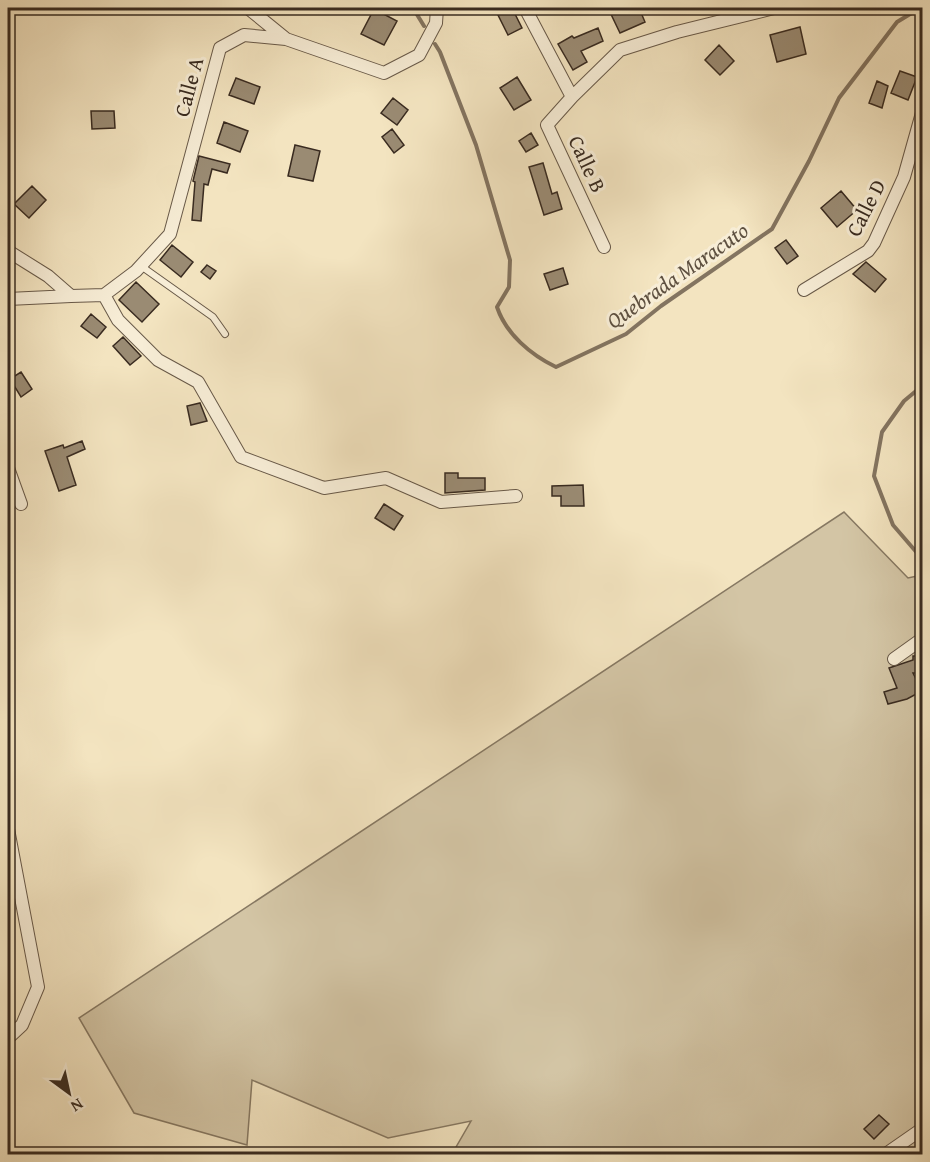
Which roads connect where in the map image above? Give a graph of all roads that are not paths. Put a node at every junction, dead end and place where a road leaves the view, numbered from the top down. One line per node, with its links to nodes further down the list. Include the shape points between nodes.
1 (248, 8): 5 (street)
2 (438, 8): 5 (street, Calle A, via 436,23 419,55 384,73)
3 (525, 8): 6 (street)
4 (774, 8): 6 (street, via 620,50)
5 (286, 39): 10 (street, Calle A, via 244,35 220,48 170,234)
6 (572, 97): 8 (street, Calle B, via 547,125)
7 (922, 113): 11 (street, Calle D, via 904,177 874,243)
8 (604, 247)
9 (8, 251): 13 (street)
10 (141, 266): 12 (street, Calle A); 15 (lane, via 213,317)
11 (804, 290)
12 (104, 295): 13 (street); 17 (street, via 118,320 158,360 198,382 241,457 324,488 386,478 441,502)
13 (71, 296): 14 (street)
14 (8, 300)
15 (225, 334)
16 (8, 468): 18 (street)
17 (516, 496)
18 (21, 504)
19 (922, 639): 20 (street)
20 (894, 659)
21 (8, 829): 22 (street, via 38,987 22,1025)
22 (8, 1038)
23 (922, 1129): 24 (street)
24 (886, 1155)

